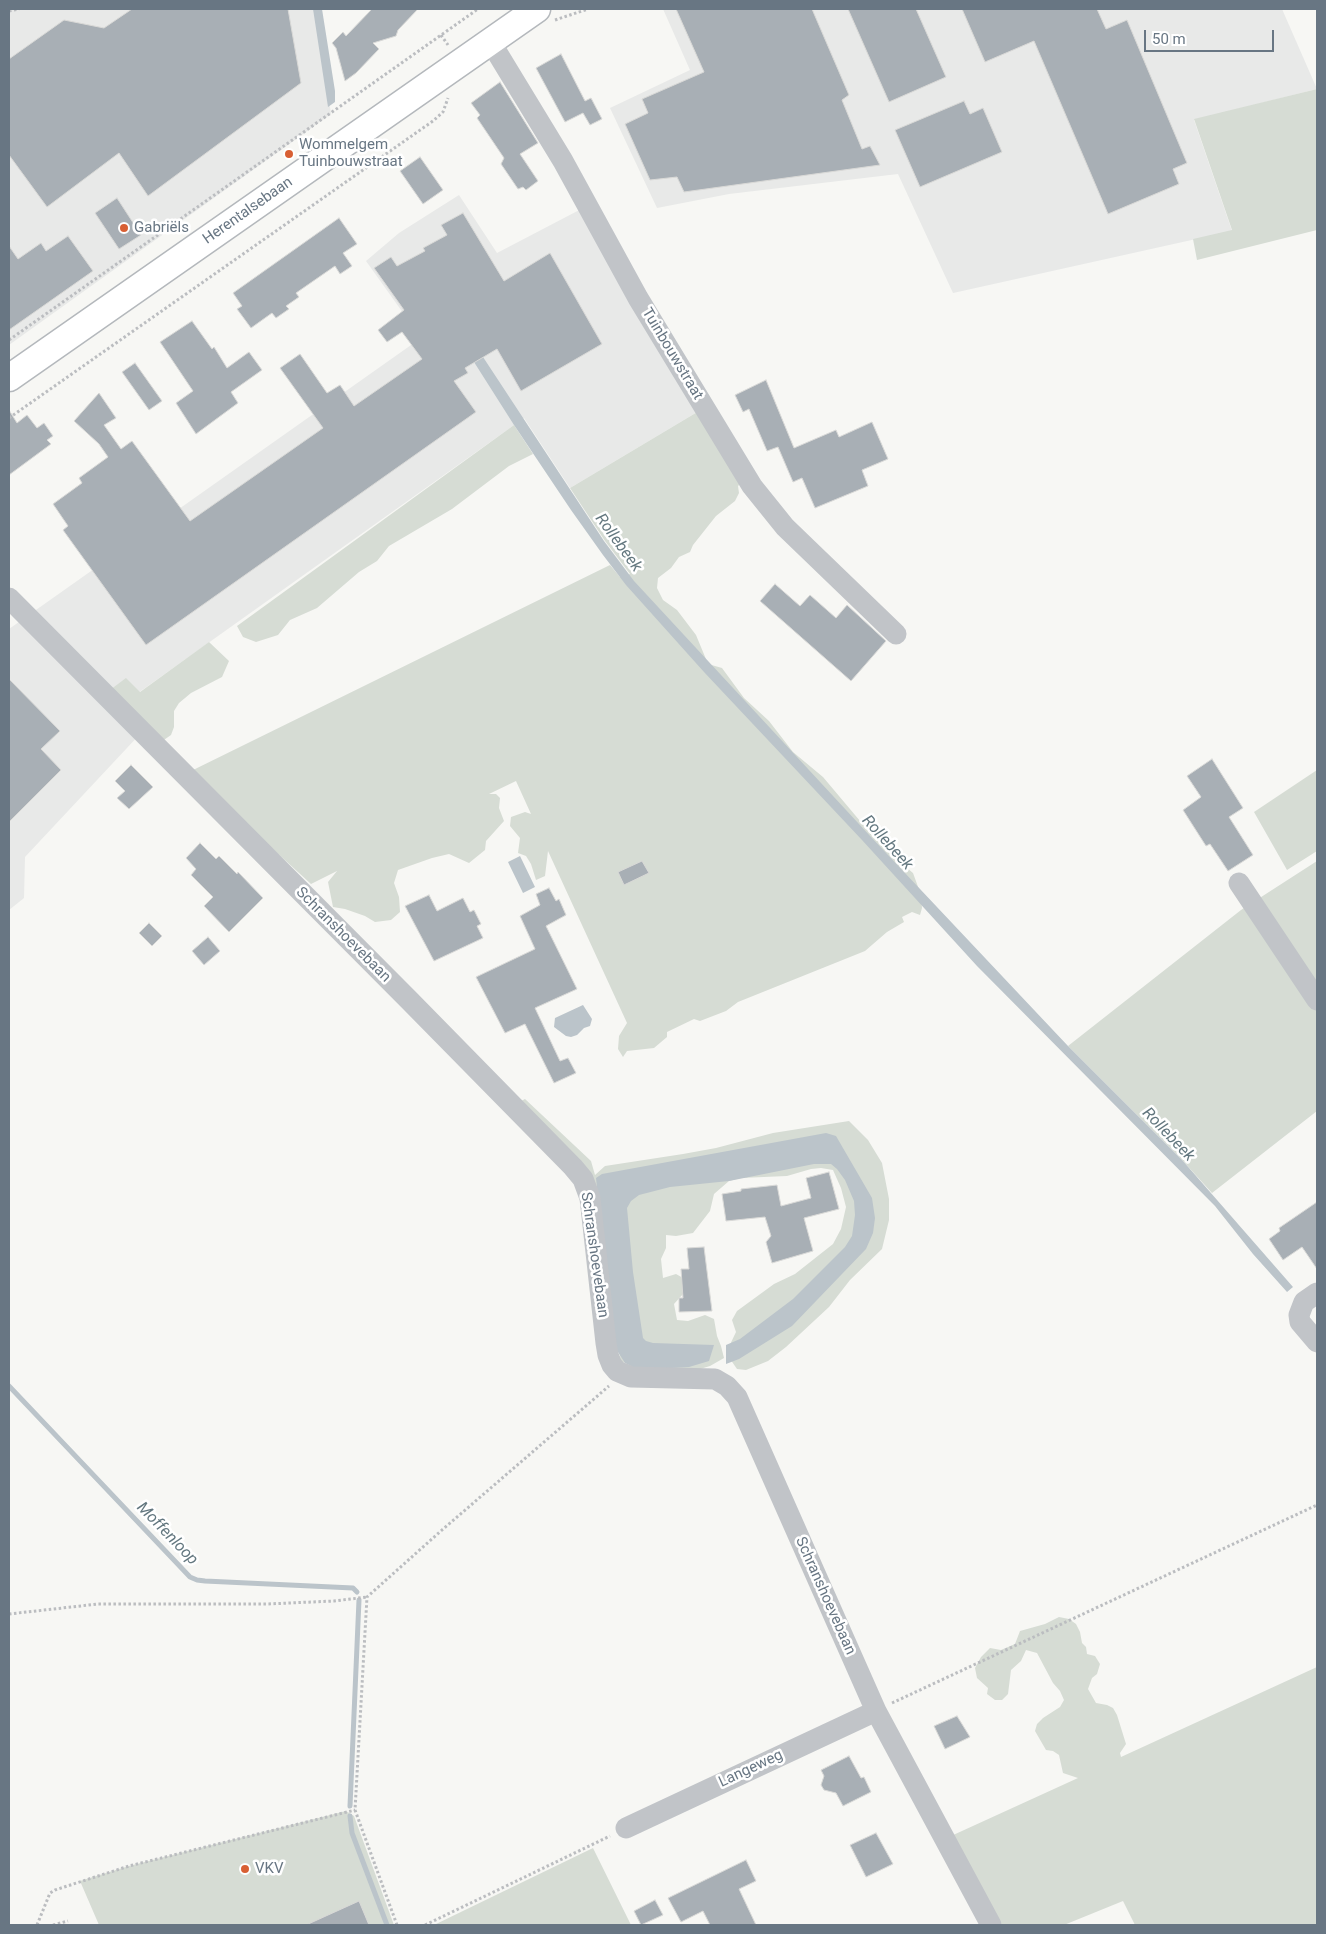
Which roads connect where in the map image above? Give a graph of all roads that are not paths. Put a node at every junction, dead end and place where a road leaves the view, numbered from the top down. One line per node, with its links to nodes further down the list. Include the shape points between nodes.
1 (536, 9): 2 (main road, Herentalsebaan)
2 (490, 42): 3 (main road, Herentalsebaan); 5 (street, Tuinbouwstraat, via 563,161 638,298 752,486 785,526)
3 (9, 378)
4 (9, 598): 10 (street, Schranshoevebaan, via 583,1179 590,1198 608,1355 616,1371 623,1375 651,1378 715,1379 737,1397)
5 (896, 634)
6 (1239, 883): 7 (street)
7 (1317, 1000)
8 (1317, 1292): 9 (street, via 1304,1302 1299,1315 1300,1322)
9 (1317, 1342)
10 (876, 1711): 11 (street, Langeweg); 12 (street, Schranshoevebaan)
11 (626, 1828)
12 (991, 1925)

